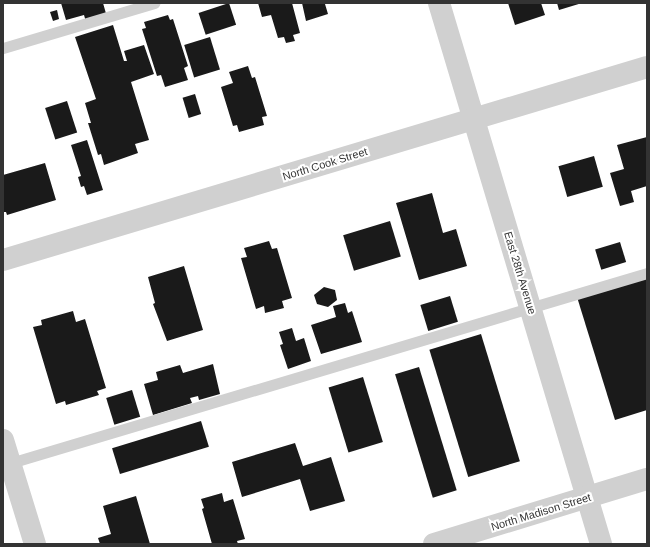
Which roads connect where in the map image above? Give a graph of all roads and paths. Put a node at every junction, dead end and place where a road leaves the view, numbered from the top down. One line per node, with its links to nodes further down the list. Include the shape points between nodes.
1 (154, 3): 3 (lane)
2 (439, 3): 5 (street, East 28th Avenue)
3 (3, 48)
4 (647, 67): 5 (street, North Cook Street)
5 (474, 120): 6 (street, North Cook Street); 8 (street, East 28th Avenue)
6 (3, 260)
7 (647, 273): 8 (lane)
8 (531, 309): 10 (lane); 12 (street, East 28th Avenue)
9 (3, 440): 10 (street)
10 (7, 465): 14 (street)
11 (647, 479): 12 (street, North Madison Street)
12 (587, 498): 13 (street, North Madison Street); 16 (street, East 28th Avenue)
13 (470, 539): 15 (street, North Madison Street)
14 (34, 544)
15 (434, 544)
16 (601, 544)

